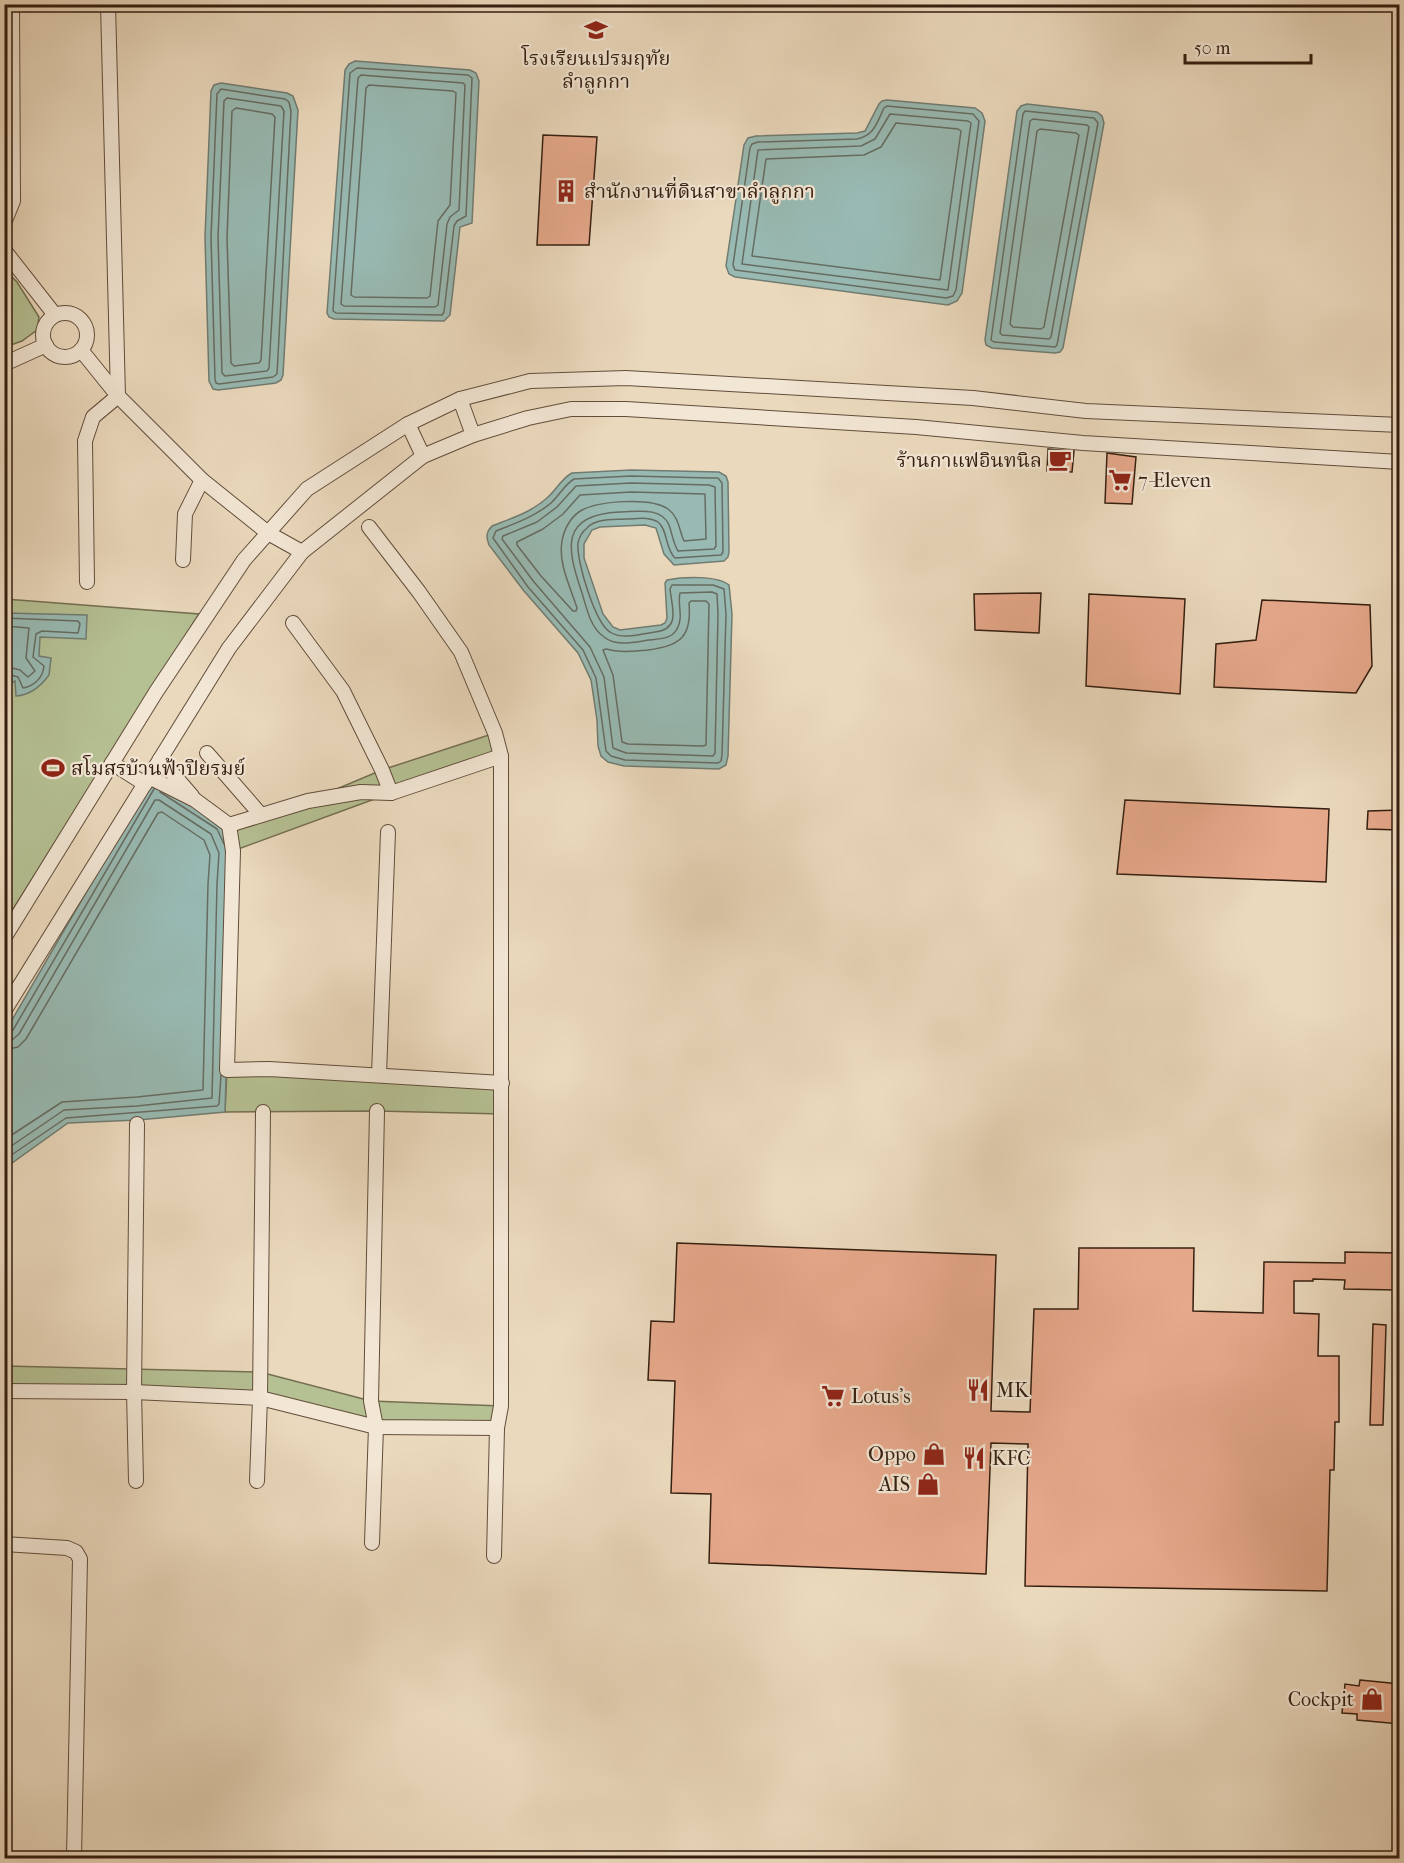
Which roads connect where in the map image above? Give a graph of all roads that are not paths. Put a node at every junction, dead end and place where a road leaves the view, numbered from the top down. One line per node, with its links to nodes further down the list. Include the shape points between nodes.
1 (12, 4): 3 (street, via 13,201)
2 (108, 4): 9 (street)
3 (4, 223)
4 (4, 250): 5 (street)
5 (56, 315): 6 (street, via 46,323); 7 (street, via 74,314 85,324 87,338)
6 (46, 345): 7 (street, via 62,357); 8 (street)
7 (81, 350): 9 (street)
8 (4, 364)
9 (118, 396): 16 (street); 21 (street, via 93,417 85,441)
10 (460, 399): 11 (street); 12 (street, via 530,381 626,378 973,398 1086,411); 13 (street)
11 (408, 424): 14 (street); 18 (street, via 307,489)
12 (1400, 425)
13 (473, 435): 14 (street); 15 (street, via 571,409 626,409)
14 (423, 456): 19 (street)
15 (1400, 462)
16 (202, 480): 18 (street); 20 (street, via 185,514)
17 (369, 527): 24 (street, via 461,652)
18 (268, 533): 19 (street); 26 (street, via 244,560)
19 (302, 552): 25 (street, via 229,648)
20 (183, 560)
21 (87, 582)
22 (293, 623): 28 (street, via 344,691)
23 (207, 753): 30 (street)
24 (501, 756): 28 (street); 36 (street)
25 (160, 759): 27 (street); 29 (street)
26 (112, 763): 27 (street); 33 (street)
27 (147, 781): 29 (street); 34 (street)
28 (391, 793): 30 (street, via 361,792 308,801)
29 (195, 800): 31 (street)
30 (261, 815): 31 (street)
31 (229, 825): 35 (street, via 233,851 227,1070)
32 (388, 832): 35 (street)
33 (4, 938)
34 (4, 1011)
35 (379, 1075): 36 (street)
36 (502, 1083): 44 (street, via 501,1406)
37 (377, 1111): 43 (street, via 371,1401)
38 (263, 1112): 42 (street)
39 (138, 1124): 41 (street)
40 (4, 1391): 41 (street)
41 (134, 1392): 42 (street); 45 (street)
42 (260, 1398): 43 (street); 46 (street)
43 (376, 1427): 44 (street); 47 (street)
44 (497, 1428): 49 (street)
45 (136, 1481)
46 (257, 1481)
47 (372, 1543)
48 (4, 1544): 50 (street, via 67,1548 81,1559)
49 (494, 1556)
50 (74, 1858)

